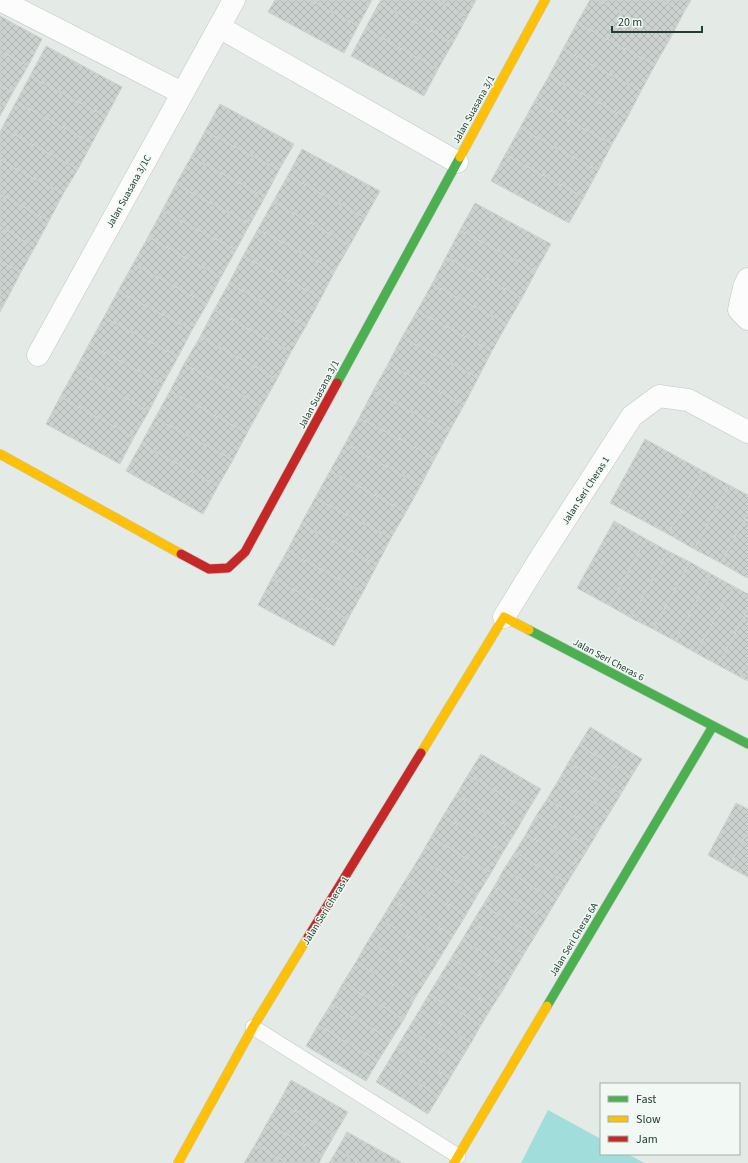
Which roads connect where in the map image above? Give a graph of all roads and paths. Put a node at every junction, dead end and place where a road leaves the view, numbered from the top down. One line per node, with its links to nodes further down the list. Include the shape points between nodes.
1 (0, 0): 5 (street)
2 (234, 0): 4 (street, Jalan Suasana 3/1C)
3 (545, 0): 6 (street, Jalan Suasana 3/1)
4 (219, 28): 5 (street, Jalan Suasana 3/1C); 6 (street)
5 (182, 93): 9 (street, Jalan Suasana 3/1C)
6 (456, 162): 11 (street, Jalan Suasana 3/1, via 245,552 228,568 209,569)
7 (748, 279): 8 (street, via 744,287)
8 (744, 314)
9 (38, 355)
10 (748, 432): 12 (street, Jalan Seri Cheras 1, via 688,400 659,396 632,416)
11 (0, 454)
12 (504, 617): 13 (street, Jalan Seri Cheras 6); 15 (street, Jalan Seri Cheras 1)
13 (713, 726): 14 (street, Jalan Seri Cheras 6); 16 (street, Jalan Seri Cheras 6A)
14 (748, 744)
15 (253, 1027): 16 (lane); 17 (street, Jalan Seri Cheras 1)
16 (456, 1159)
17 (178, 1163)

